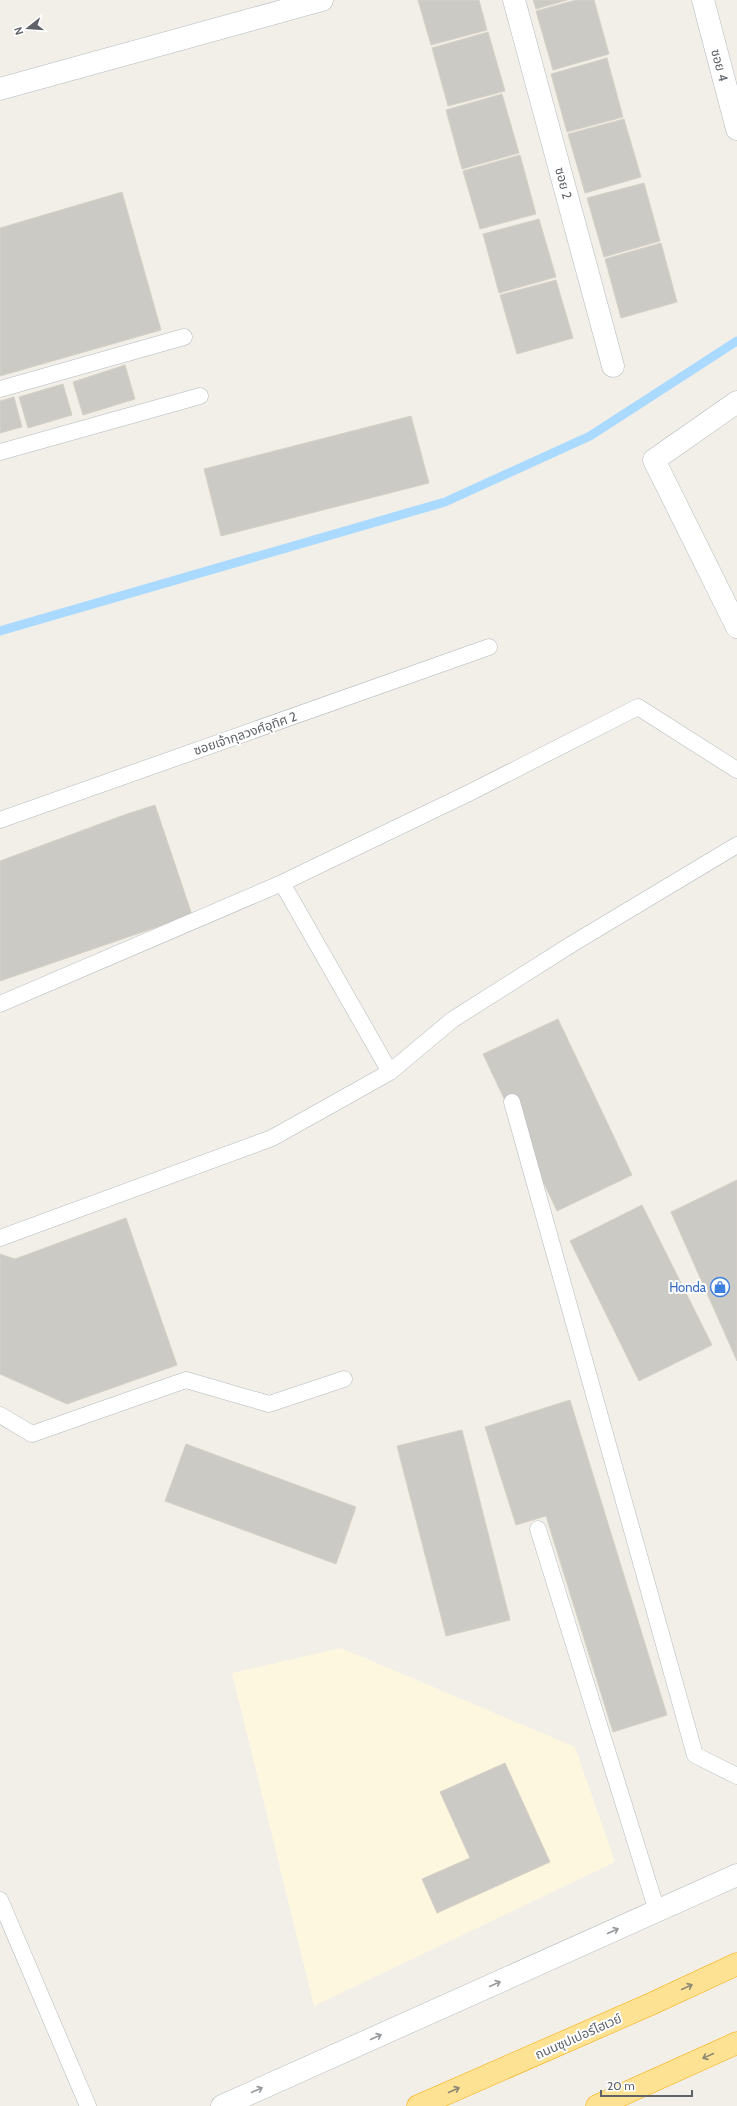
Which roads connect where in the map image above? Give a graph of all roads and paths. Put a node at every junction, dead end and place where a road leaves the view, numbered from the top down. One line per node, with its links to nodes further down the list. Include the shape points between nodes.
1 (322, 0): 4 (street)
2 (514, 0): 7 (street, ซอย 2)
3 (703, 0): 5 (street, ซอย 4)
4 (0, 89)
5 (737, 129)
6 (184, 337): 8 (lane)
7 (613, 366)
8 (0, 389)
9 (200, 396): 11 (lane)
10 (737, 402): 12 (street, via 654,460)
11 (0, 452)
12 (737, 627)
13 (489, 647): 15 (lane, ซอยเจ้ากุลวงศ์อุทิศ 2)
14 (737, 770): 17 (lane, via 638,707 471,792)
15 (0, 820)
16 (737, 845): 19 (lane, via 452,1020)
17 (282, 883): 18 (lane); 19 (lane)
18 (0, 1004)
19 (390, 1072): 21 (lane, via 272,1138)
20 (512, 1102): 25 (lane, via 695,1755)
21 (0, 1238)
22 (344, 1379): 23 (lane, via 269,1404 186,1380 32,1434)
23 (0, 1415)
24 (538, 1529): 28 (lane)
25 (737, 1776)
26 (737, 1875): 28 (street)
27 (0, 1900): 31 (lane)
28 (657, 1911): 32 (street, one-way to 28)
29 (737, 1964): 33 (highway, ถนนซุปเปอร์ไฮเวย์, one-way to 29)
30 (737, 2043): 34 (highway, one-way to 34)
31 (88, 2106)
32 (222, 2106)
33 (418, 2106)
34 (597, 2106)

